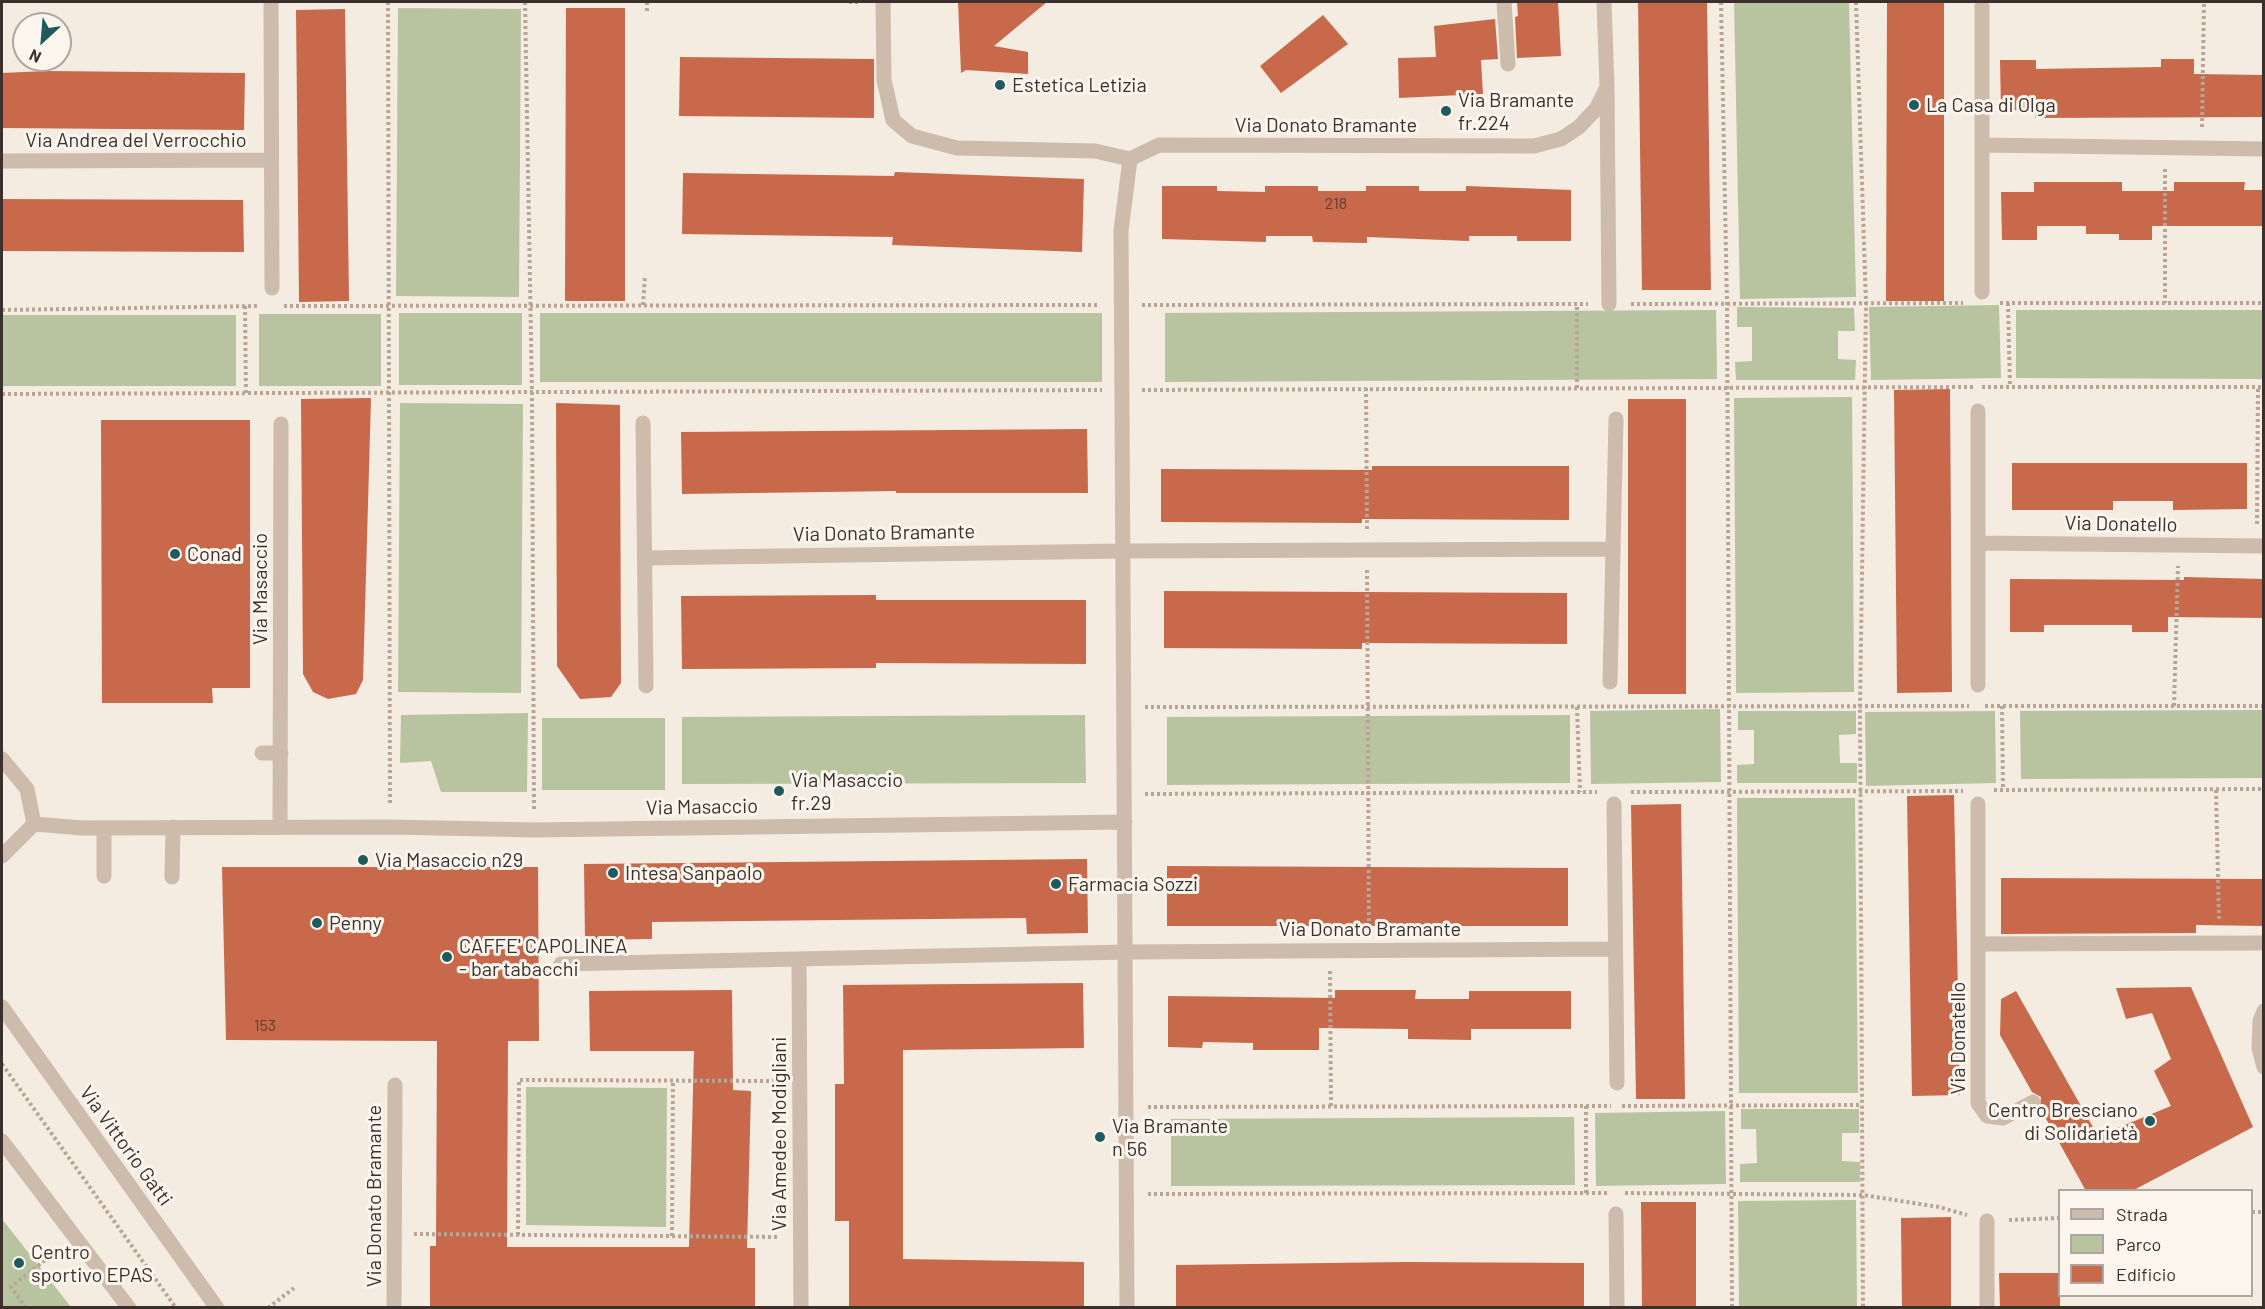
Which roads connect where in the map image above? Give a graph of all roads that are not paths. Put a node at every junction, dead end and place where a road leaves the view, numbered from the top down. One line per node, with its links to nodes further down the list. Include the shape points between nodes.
1 (271, 2): 11 (street, Via Andrea del Verrocchio)
2 (883, 2): 10 (street, via 884,80 893,120 912,136 957,148 1095,151)
3 (1504, 2): 6 (street)
4 (1604, 2): 7 (street)
5 (1982, 6): 8 (street)
6 (1508, 64)
7 (1607, 87): 10 (street, Via Donato Bramante, via 1596,109 1579,127 1561,139 1534,146 1159,145); 15 (street)
8 (1982, 145): 9 (street); 14 (street)
9 (2264, 149)
10 (1130, 159): 23 (street, via 1121,231)
11 (271, 160): 12 (street, Via Andrea del Verrocchio); 13 (street, Via Andrea del Verrocchio)
12 (2, 162)
13 (272, 288)
14 (1986, 298)
15 (1609, 304)
16 (1978, 411): 20 (street)
17 (1616, 418): 22 (street)
18 (643, 423): 24 (street)
19 (281, 424): 29 (street, Via Masaccio)
20 (1978, 543): 21 (street, Via Donatello); 27 (street)
21 (2260, 546)
22 (1613, 549): 23 (street, Via Donato Bramante); 25 (street)
23 (1123, 551): 24 (street, Via Donato Bramante); 33 (street)
24 (645, 558): 26 (street)
25 (1610, 682)
26 (646, 686)
27 (1978, 686)
28 (262, 753): 29 (street)
29 (281, 753): 35 (street, Via Masaccio)
30 (2, 759): 34 (street, via 27,789)
31 (1614, 804): 43 (street)
32 (1978, 804): 42 (street, Via Donatello)
33 (1125, 822): 35 (street, Via Masaccio, via 534,831); 44 (street)
34 (34, 824): 37 (street, Via Masaccio); 38 (street)
35 (280, 826): 36 (street, Via Masaccio)
36 (172, 827): 37 (street, Via Masaccio); 40 (street)
37 (104, 828): 39 (street)
38 (2, 856)
39 (104, 876)
40 (172, 877)
41 (2264, 943): 42 (street)
42 (1978, 944): 52 (street, Via Donatello, via 1978,1102 1987,1116 2002,1118)
43 (1615, 949): 44 (street, Via Donato Bramante); 50 (street)
44 (1126, 952): 45 (street); 60 (street)
45 (799, 960): 46 (street); 59 (street, Via Amedeo Modigliani)
46 (561, 964)
47 (2, 1007): 57 (street, Via Vittorio Gatti)
48 (2264, 1011): 49 (street, via 2259,1048)
49 (2264, 1066)
50 (1617, 1083)
51 (395, 1085): 58 (street, Via Donato Bramante)
52 (2032, 1102)
53 (2, 1141): 56 (street)
54 (1616, 1214): 61 (street)
55 (1987, 1221): 62 (street)
56 (129, 1308)
57 (218, 1308)
58 (394, 1308)
59 (801, 1308)
60 (1127, 1308)
61 (1617, 1308)
62 (1986, 1308)

